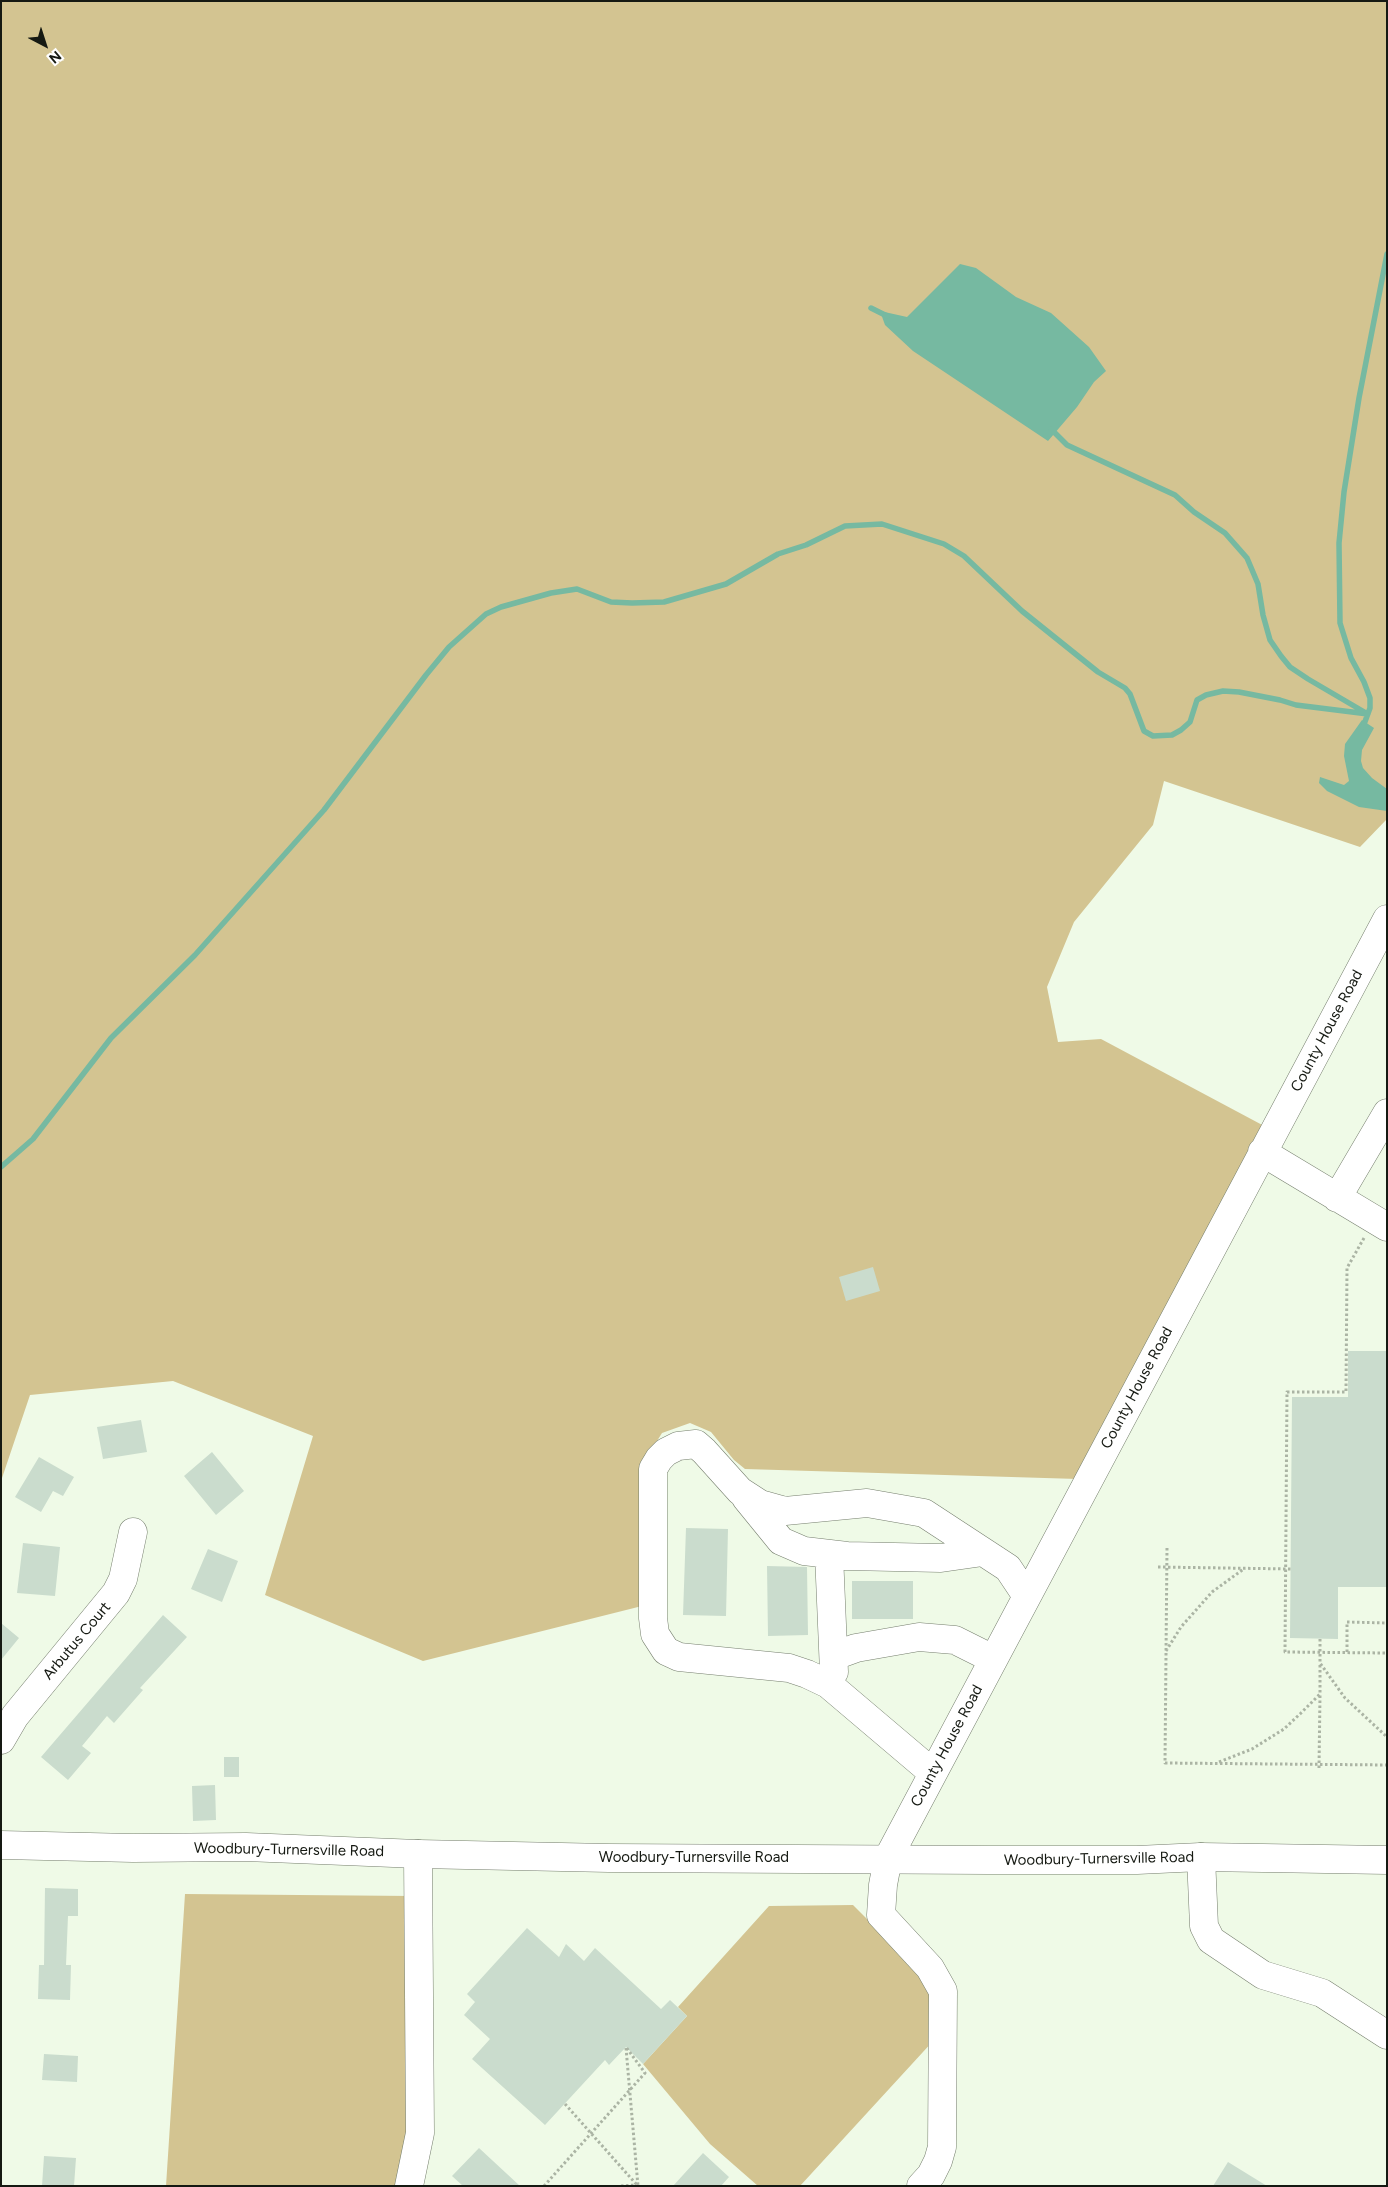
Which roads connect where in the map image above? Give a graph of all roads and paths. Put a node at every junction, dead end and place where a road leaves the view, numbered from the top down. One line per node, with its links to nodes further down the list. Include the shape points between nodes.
1 (1387, 919): 3 (main road, County House Road)
2 (1387, 1113): 4 (main road)
3 (1262, 1152): 4 (main road); 16 (main road, County House Road)
4 (1337, 1198): 5 (main road)
5 (1381, 1224): 14 (path, via 1347,1268 1346,1392 1288,1392)
6 (738, 1488): 9 (main road, via 760,1504 785,1512 867,1503 924,1513); 10 (main road, via 782,1542 804,1551); 26 (main road, via 696,1444 678,1446 666,1452 653,1469 653,1618 659,1643 666,1651 679,1657 789,1668)
7 (133, 1532): 29 (main road, Arbutus Court, via 123,1579 116,1593 15,1716)
8 (1167, 1548): 12 (path)
9 (983, 1552): 10 (main road, via 941,1558); 16 (main road, via 1008,1568)
10 (829, 1554): 23 (main road)
11 (1158, 1567): 12 (path)
12 (1167, 1568): 13 (path); 19 (path)
13 (1246, 1568): 14 (path); 19 (path, via 1212,1592 1181,1627)
14 (1286, 1569): 15 (path); 20 (path, via 1285,1652)
15 (1291, 1569)
16 (1026, 1595): 24 (main road, County House Road)
17 (1387, 1622): 21 (path, via 1347,1622)
18 (1320, 1638): 20 (path)
19 (1166, 1652): 30 (path, via 1165,1763)
20 (1320, 1652): 21 (path); 25 (path)
21 (1347, 1652): 22 (path)
22 (1387, 1653)
23 (834, 1656): 24 (main road, via 856,1648 918,1637 954,1640); 26 (main road)
24 (993, 1659): 33 (main road, County House Road)
25 (1320, 1663): 27 (path); 28 (path, via 1345,1698)
26 (835, 1690): 33 (main road)
27 (1320, 1694): 30 (path, via 1284,1728 1252,1749); 32 (path)
28 (1387, 1737)
29 (1, 1740)
30 (1216, 1764): 32 (path)
31 (1387, 1765): 32 (path)
32 (1319, 1766)
33 (933, 1772): 36 (main road, County House Road)
34 (1, 1845): 35 (main road, Woodbury-Turnersville Road, via 246,1847)
35 (418, 1854): 36 (main road, Woodbury-Turnersville Road); 44 (main road, via 420,2133)
36 (888, 1858): 37 (main road, Woodbury-Turnersville Road); 47 (main road, County House Road, via 881,1915 930,1968 943,1991 942,2147 938,2161)
37 (1201, 1858): 38 (main road, Woodbury-Turnersville Road); 39 (main road, via 1204,1926 1211,1940 1263,1975 1322,1993)
38 (1387, 1860)
39 (1387, 2035)
40 (629, 2090): 40 (path, via 645,2073 626,2047 626,2056); 42 (path); 43 (path)
41 (565, 2104): 42 (path)
42 (591, 2133): 43 (path); 45 (path)
43 (637, 2185): 46 (path)
44 (409, 2186)
45 (544, 2186)
46 (621, 2186)
47 (921, 2186)

